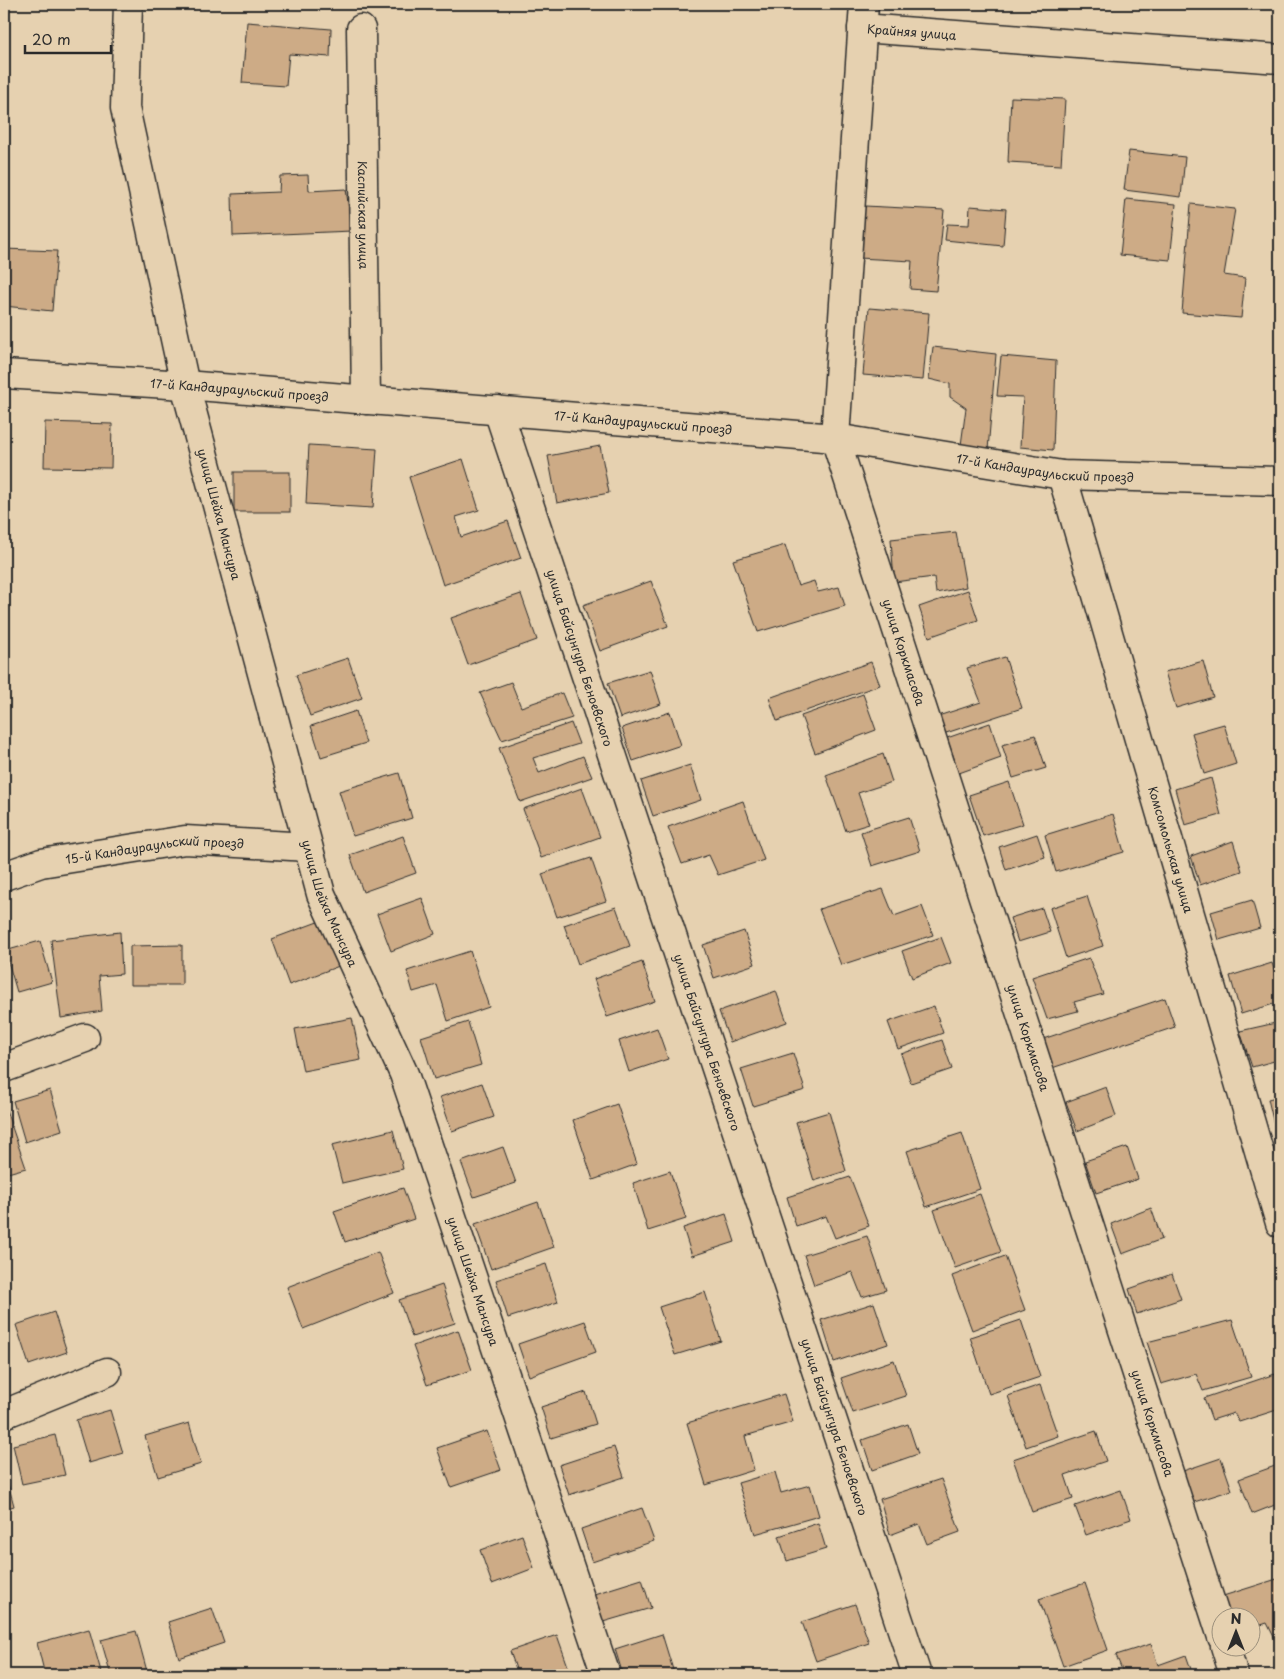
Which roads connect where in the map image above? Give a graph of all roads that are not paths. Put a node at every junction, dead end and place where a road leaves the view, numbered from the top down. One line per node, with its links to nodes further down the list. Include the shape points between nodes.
1 (128, 4): 6 (street, улица Шейха Мансура, via 126,108)
2 (863, 16): 4 (street, Крайняя улица); 9 (street, Крайняя улица)
3 (361, 29): 7 (street, Каспийская улица)
4 (1280, 59)
5 (4, 374): 6 (street, 17-й Кандаураульский проезд)
6 (185, 384): 7 (street, 17-й Кандаураульский проезд); 12 (street, улица Шейха Мансура)
7 (366, 400): 8 (street, 17-й Кандаураульский проезд)
8 (498, 410): 9 (street, 17-й Кандаураульский проезд); 22 (street, улица Байсунгура Беноевского)
9 (835, 438): 10 (street, 17-й Кандаураульский проезд); 19 (street, улица Коркмасова)
10 (1062, 475): 11 (street, 17-й Кандаураульский проезд); 16 (street, Комсомольская улица)
11 (1280, 481)
12 (308, 847): 13 (street, 15-й Кандаураульский проезд, via 185,840 41,863); 21 (street, улица Шейха Мансура, via 321,894 404,1074)
13 (4, 876)
14 (85, 1038): 15 (street)
15 (4, 1068)
16 (1280, 1223)
17 (107, 1372): 18 (street)
18 (4, 1414)
19 (1212, 1606)
20 (1228, 1656): 23 (street)
21 (606, 1675)
22 (917, 1675)
23 (1234, 1675)

